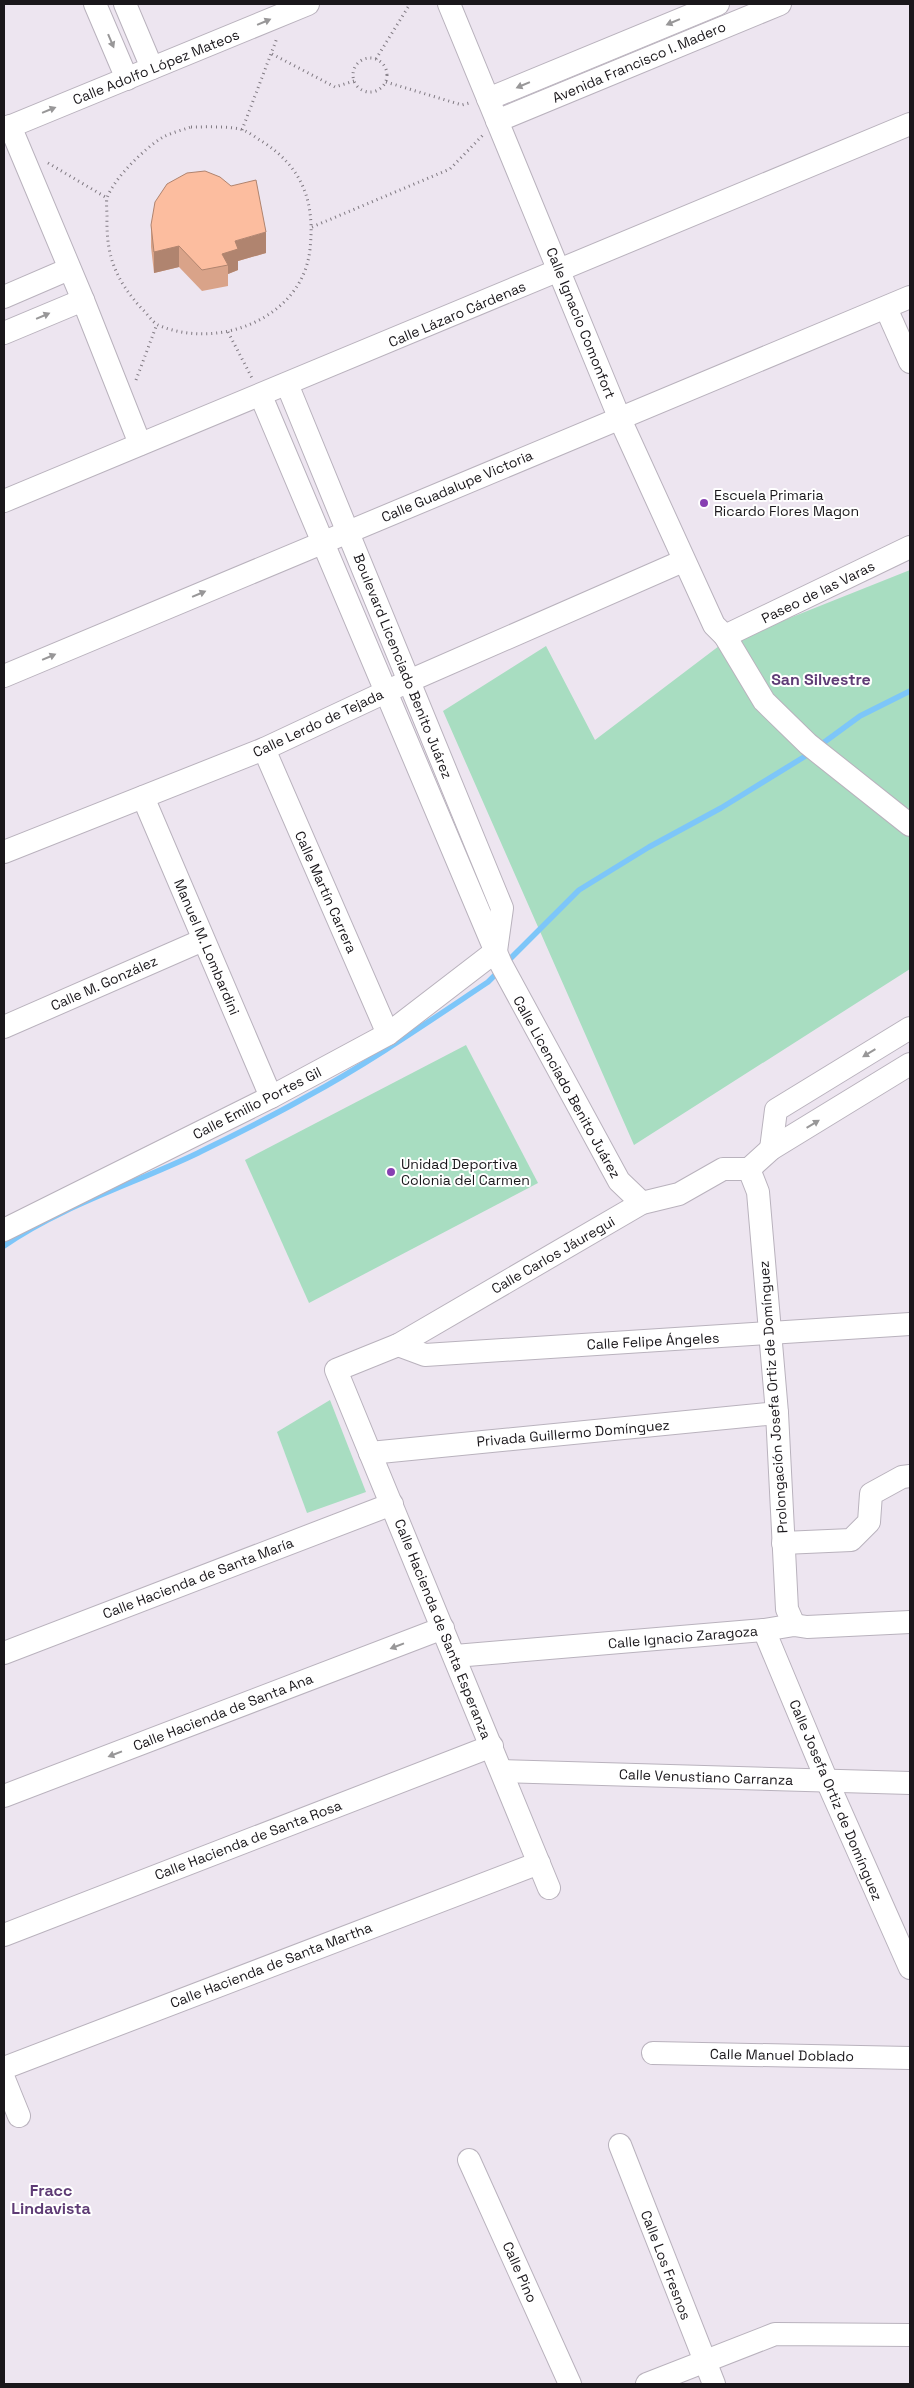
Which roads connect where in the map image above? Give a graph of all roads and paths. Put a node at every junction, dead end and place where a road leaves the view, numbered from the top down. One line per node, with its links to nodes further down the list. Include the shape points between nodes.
1 (95, 4): 12 (street, one-way to 12)
2 (125, 4): 11 (street)
3 (308, 4): 8 (street, Calle Adolfo López Mateos)
4 (410, 4): 10 (path)
5 (449, 4): 15 (street, Calle Ignacio Comonfort)
6 (718, 4): 15 (street, Avenida Francisco I. Madero, one-way to 15)
7 (780, 4): 16 (street, Avenida Francisco I. Madero)
8 (284, 14): 9 (path); 11 (street, Calle Adolfo López Mateos, one-way to 8)
9 (272, 54): 13 (path, via 335,87); 18 (path)
10 (376, 58): 13 (path, via 363,59 353,68); 14 (path, via 386,68)
11 (152, 68): 12 (street, Calle Adolfo López Mateos)
12 (127, 79): 19 (street, Calle Adolfo López Mateos, one-way to 12)
13 (354, 82): 14 (path, via 363,91 376,91)
14 (386, 82): 15 (path, via 462,105)
15 (488, 99): 16 (street, Calle Ignacio Comonfort)
16 (498, 121): 21 (path, via 450,169); 23 (street, Calle Ignacio Comonfort)
17 (910, 124): 23 (street, Calle Lázaro Cárdenas)
18 (242, 130): 20 (path, via 191,127 163,137 138,157); 21 (path, via 274,150 296,170 308,198)
19 (11, 133): 20 (path); 22 (street)
20 (107, 198): 28 (path, via 106,234 112,262 124,289)
21 (312, 227): 29 (path, via 309,256 300,283 280,306 255,324)
22 (69, 269): 24 (street); 26 (street)
23 (560, 271): 32 (street, Calle Lázaro Cárdenas); 35 (street, Calle Ignacio Comonfort)
24 (4, 296)
25 (910, 298): 27 (street, Calle Guadalupe Victoria)
26 (83, 300): 30 (street, one-way to 26); 34 (street)
27 (886, 308): 31 (street); 35 (street, Calle Guadalupe Victoria)
28 (157, 324): 29 (path, via 189,332); 34 (path)
29 (228, 332): 33 (path)
30 (4, 333)
31 (910, 362)
32 (288, 384): 33 (street, Calle Lázaro Cárdenas); 38 (street, Boulevard Licenciado Benito Juárez)
33 (261, 396): 36 (street, Calle Lázaro Cárdenas); 39 (street, Boulevard Licenciado Benito Juárez)
34 (126, 409): 36 (street)
35 (619, 418): 38 (street, Calle Guadalupe Victoria); 41 (street, Calle Ignacio Comonfort)
36 (140, 444): 37 (street, Calle Lázaro Cárdenas)
37 (4, 501)
38 (348, 532): 39 (street, Calle Guadalupe Victoria); 44 (street, Boulevard Licenciado Benito Juárez)
39 (322, 542): 43 (street, Calle Guadalupe Victoria, one-way to 39); 45 (street, Boulevard Licenciado Benito Juárez)
40 (910, 547): 42 (street, Paseo de las Varas)
41 (683, 561): 42 (street, Calle Ignacio Comonfort, via 714,625); 44 (street, Calle Lerdo de Tejada)
42 (725, 636): 48 (street, Calle Ignacio Comonfort, via 764,701 808,744)
43 (4, 676)
44 (409, 681): 45 (street, Calle Lerdo de Tejada); 51 (street, Boulevard Licenciado Benito Juárez, via 502,908)
45 (385, 692): 46 (street, Calle Lerdo de Tejada); 51 (street, Boulevard Licenciado Benito Juárez)
46 (264, 749): 47 (street, Calle Lerdo de Tejada); 54 (street, Calle Martín Carrera)
47 (143, 797): 49 (street, Calle Lerdo de Tejada); 50 (street, Manuel M. Lombardini)
48 (910, 825)
49 (4, 852)
50 (203, 940): 52 (street, Calle M. González); 56 (street, Manuel M. Lombardini)
51 (499, 958): 54 (street, Calle Emilio Portes Gil); 59 (street, Calle Licenciado Benito Juárez, via 619,1181)
52 (4, 1027)
53 (910, 1028): 57 (street, one-way to 57, via 776,1110)
54 (388, 1034): 56 (street, Calle Emilio Portes Gil)
55 (910, 1064): 57 (street, one-way to 55)
56 (272, 1097): 60 (street, Calle Emilio Portes Gil)
57 (771, 1149): 58 (street)
58 (749, 1169): 59 (street, Calle Carlos Jáuregui, via 723,1170 679,1194); 62 (street, Prolongación Josefa Ortiz de Domínguez, via 758,1192)
59 (642, 1203): 63 (street, Calle Carlos Jáuregui)
60 (4, 1230)
61 (910, 1324): 62 (street, Calle Felipe Ángeles)
62 (770, 1334): 63 (street, Calle Felipe Ángeles, via 425,1355); 65 (street, Prolongación Josefa Ortiz de Domínguez)
63 (398, 1345): 64 (street, Calle Carlos Jáuregui)
64 (336, 1370): 66 (street, Calle Hacienda de Santa Esperanza)
65 (776, 1414): 66 (street, Privada Guillermo Domínguez); 69 (street, Prolongación Josefa Ortiz de Domínguez)
66 (370, 1452): 68 (street, Calle Hacienda de Santa Esperanza)
67 (910, 1476): 69 (street, via 871,1494 869,1522 852,1540)
68 (392, 1504): 72 (street, Calle Hacienda de Santa Esperanza); 74 (street, Calle Hacienda de Santa María)
69 (783, 1543): 71 (street, Prolongación Josefa Ortiz de Domínguez, via 787,1609)
70 (910, 1622): 71 (street, Calle Ignacio Zaragoza)
71 (794, 1625): 73 (street, Calle Ignacio Zaragoza)
72 (443, 1628): 75 (street, Calle Hacienda de Santa Esperanza); 80 (street, Calle Hacienda de Santa Ana, one-way to 80)
73 (764, 1630): 75 (street, Calle Ignacio Zaragoza); 78 (street, Calle Josefa Ortiz de Domínguez)
74 (4, 1653)
75 (455, 1656): 76 (street, Calle Hacienda de Santa Esperanza)
76 (492, 1746): 77 (street, Calle Hacienda de Santa Esperanza); 83 (street, Calle Hacienda de Santa Rosa)
77 (502, 1771): 78 (street, Calle Venustiano Carranza); 81 (street, Calle Hacienda de Santa Esperanza)
78 (826, 1781): 79 (street, Calle Venustiano Carranza); 84 (street, Calle Josefa Ortiz de Domínguez)
79 (910, 1783)
80 (4, 1796)
81 (539, 1863): 82 (street, Calle Hacienda de Santa Esperanza); 87 (street, Calle Hacienda de Santa Martha)
82 (549, 1888)
83 (4, 1935)
84 (910, 1968)
85 (653, 2053): 86 (street, Calle Manuel Doblado)
86 (910, 2058)
87 (4, 2068)
88 (4, 2079): 89 (street)
89 (19, 2116)
90 (620, 2146): 93 (street, Calle Los Fresnos)
91 (469, 2160): 94 (street, Calle Pino)
92 (910, 2335): 93 (street, via 775,2334)
93 (704, 2362): 95 (street); 96 (street, Calle Los Fresnos)
94 (570, 2384)
95 (647, 2384)
96 (714, 2384)

